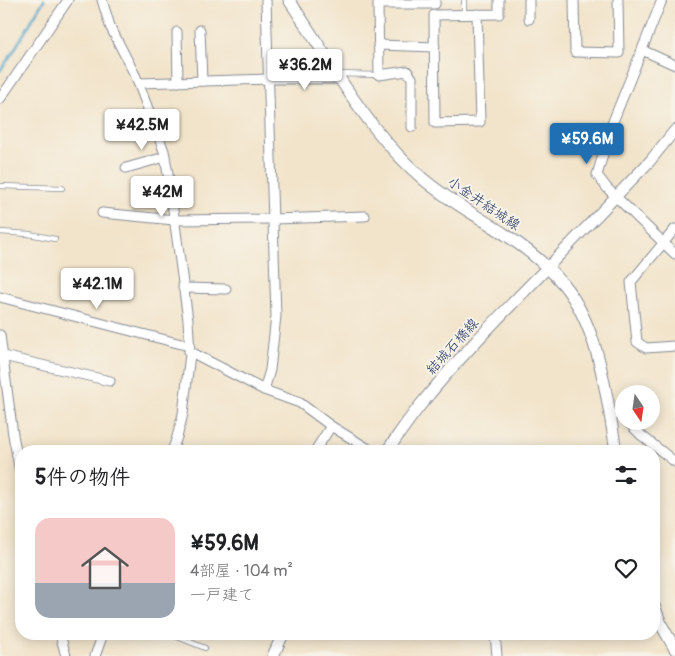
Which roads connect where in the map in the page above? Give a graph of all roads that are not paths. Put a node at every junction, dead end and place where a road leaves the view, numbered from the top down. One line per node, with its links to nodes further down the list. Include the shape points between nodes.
1 (68, 0): 28 (street)
2 (102, 0): 27 (street, via 110,26)
3 (266, 0): 24 (street)
4 (289, 0): 23 (main road, 小金井結城線)
5 (434, 0): 12 (street, via 435,4)
6 (464, 0): 13 (lane)
7 (499, 0): 14 (street, via 499,14)
8 (529, 0): 15 (street)
9 (574, 0): 10 (street, via 574,52 619,53)
10 (618, 0)
11 (662, 0): 20 (street)
12 (378, 2): 18 (street)
13 (464, 14): 14 (street); 19 (street, via 434,15)
14 (477, 14): 19 (street, via 480,122 436,123)
15 (529, 19)
16 (200, 30): 25 (street)
17 (177, 32): 26 (street)
18 (378, 45): 19 (street); 22 (street)
19 (435, 47)
20 (642, 50): 21 (street); 35 (street, via 612,124 597,175)
21 (675, 65)
22 (379, 74): 23 (lane); 29 (street, via 407,71 412,78)
23 (339, 77): 24 (street); 45 (main road, 小金井結城線, via 386,143 422,178)
24 (269, 79): 25 (street); 38 (street)
25 (202, 81): 26 (street)
26 (178, 82): 27 (street)
27 (139, 83): 31 (street)
28 (0, 99)
29 (412, 127)
30 (675, 130): 35 (street)
31 (165, 157): 32 (street); 39 (street)
32 (126, 168)
33 (0, 186): 34 (lane)
34 (62, 188)
35 (616, 196): 43 (street); 45 (street)
36 (102, 213): 39 (street)
37 (365, 216): 38 (street)
38 (273, 219): 39 (street); 54 (street, via 276,316 270,370)
39 (174, 220): 46 (street)
40 (675, 230): 43 (street)
41 (0, 232): 42 (lane)
42 (55, 239)
43 (663, 243): 44 (street); 50 (street, via 631,282 637,342 646,348)
44 (675, 254)
45 (548, 267): 55 (main road, 小金井結城線, via 574,299 589,328); 62 (main road, 結城石橋線, via 445,376)
46 (183, 288): 47 (street); 51 (street)
47 (226, 289)
48 (0, 297): 51 (street)
49 (0, 335): 52 (street)
50 (675, 346)
51 (189, 349): 54 (street); 59 (street, via 183,414)
52 (3, 356): 53 (street); 65 (street)
53 (110, 381)
54 (264, 390): 57 (street, via 300,403)
55 (610, 414): 56 (street); 63 (main road, 小金井結城線)
56 (615, 414)
57 (331, 426): 60 (street); 61 (street)
58 (636, 430): 64 (street)
59 (174, 445)
60 (320, 445)
61 (362, 445)
62 (391, 445)
63 (615, 445)
64 (655, 445)
65 (15, 446)
66 (660, 448): 67 (street)
67 (673, 457)
68 (660, 621): 75 (main road)
69 (62, 640): 76 (street)
70 (101, 640): 77 (street)
71 (185, 640): 74 (lane)
72 (280, 640): 78 (main road)
73 (496, 640): 79 (street)
74 (205, 648)
75 (675, 649)
76 (66, 656)
77 (95, 656)
78 (273, 656)
79 (497, 656)

